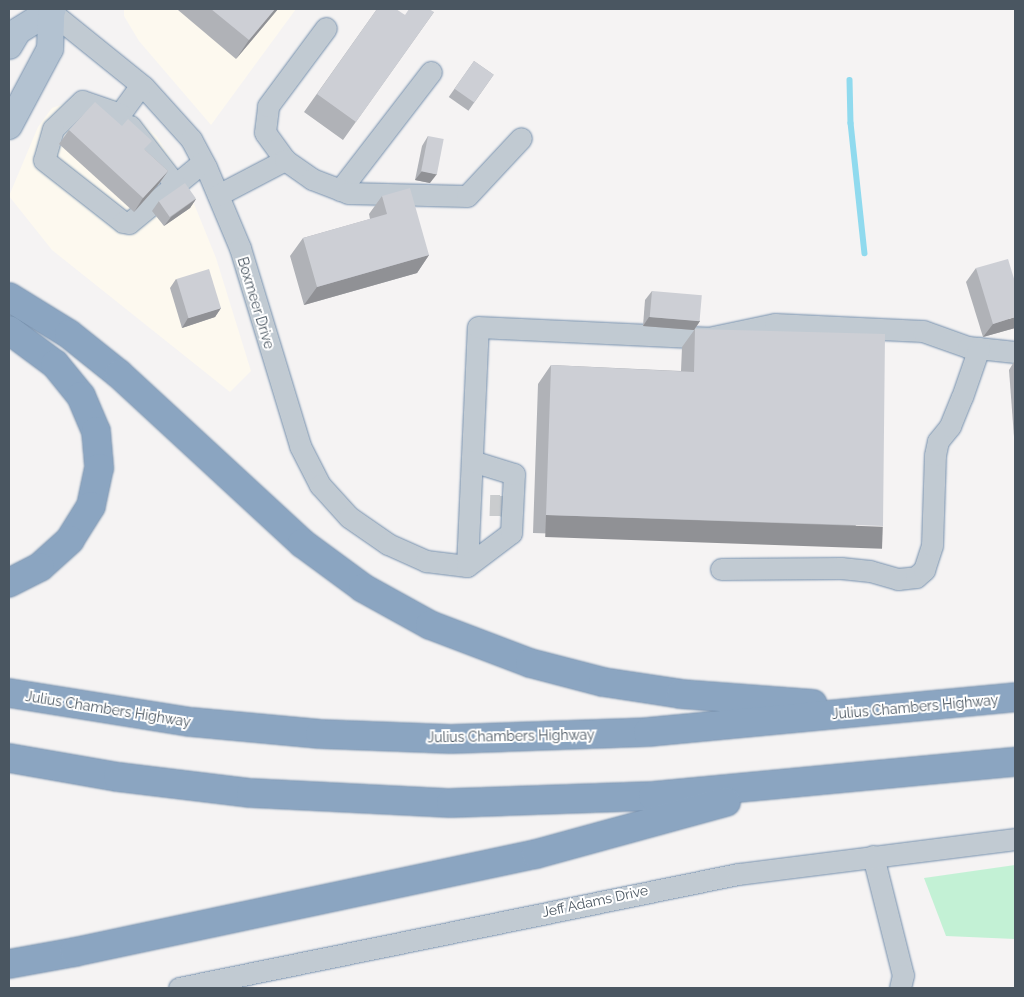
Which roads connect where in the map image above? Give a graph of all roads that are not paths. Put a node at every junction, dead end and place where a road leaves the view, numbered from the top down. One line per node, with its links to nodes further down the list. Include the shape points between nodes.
1 (52, 10): 3 (main road, via 18,31); 5 (street, Boxmeer Drive); 7 (main road, via 50,49)
2 (326, 28): 9 (street, via 268,106 265,132)
3 (9, 46)
4 (431, 72): 12 (street)
5 (141, 85): 6 (street); 10 (street, Boxmeer Drive, via 170,112 191,139)
6 (120, 114): 11 (street); 11 (street, via 82,101 53,129 44,160 129,223)
7 (9, 126)
8 (520, 138): 12 (street, via 467,196 348,194)
9 (285, 160): 12 (street, via 312,178); 13 (street)
10 (203, 162): 11 (street); 13 (street, Boxmeer Drive)
11 (176, 185)
12 (340, 190)
13 (218, 195): 21 (street, Boxmeer Drive, via 240,248 300,446 320,484 349,517 388,544 426,561)
14 (9, 297): 26 (highway, via 69,334 120,374 302,543 363,588 430,626 530,663 612,684 681,694)
15 (9, 330): 23 (highway, via 55,364 81,396 96,431 99,468 91,506 70,540 40,567)
16 (979, 348): 17 (street); 18 (street, via 923,331 775,324 708,338 478,327); 22 (street, via 950,426 938,441 932,545 924,570 916,577 898,579 870,571 841,568)
17 (1015, 352)
18 (472, 461): 20 (street, via 501,477 514,474 511,533); 21 (street)
19 (500, 516): 20 (street)
20 (493, 547): 21 (street)
21 (467, 566)
22 (721, 569)
23 (9, 583)
24 (9, 693): 26 (highway, Julius Chambers Highway, via 191,722 394,738 592,736)
25 (1015, 698): 26 (highway, Julius Chambers Highway)
26 (892, 709)
27 (9, 758): 29 (highway, via 183,786 383,801 586,800)
28 (1015, 762): 29 (highway)
29 (796, 783): 32 (highway, via 536,854)
30 (1015, 839): 31 (street, Jeff Adams Drive)
31 (873, 856): 33 (street, Jeff Adams Drive, via 665,887); 34 (street, via 902,975)
32 (9, 964)
33 (180, 988)
34 (900, 988)

